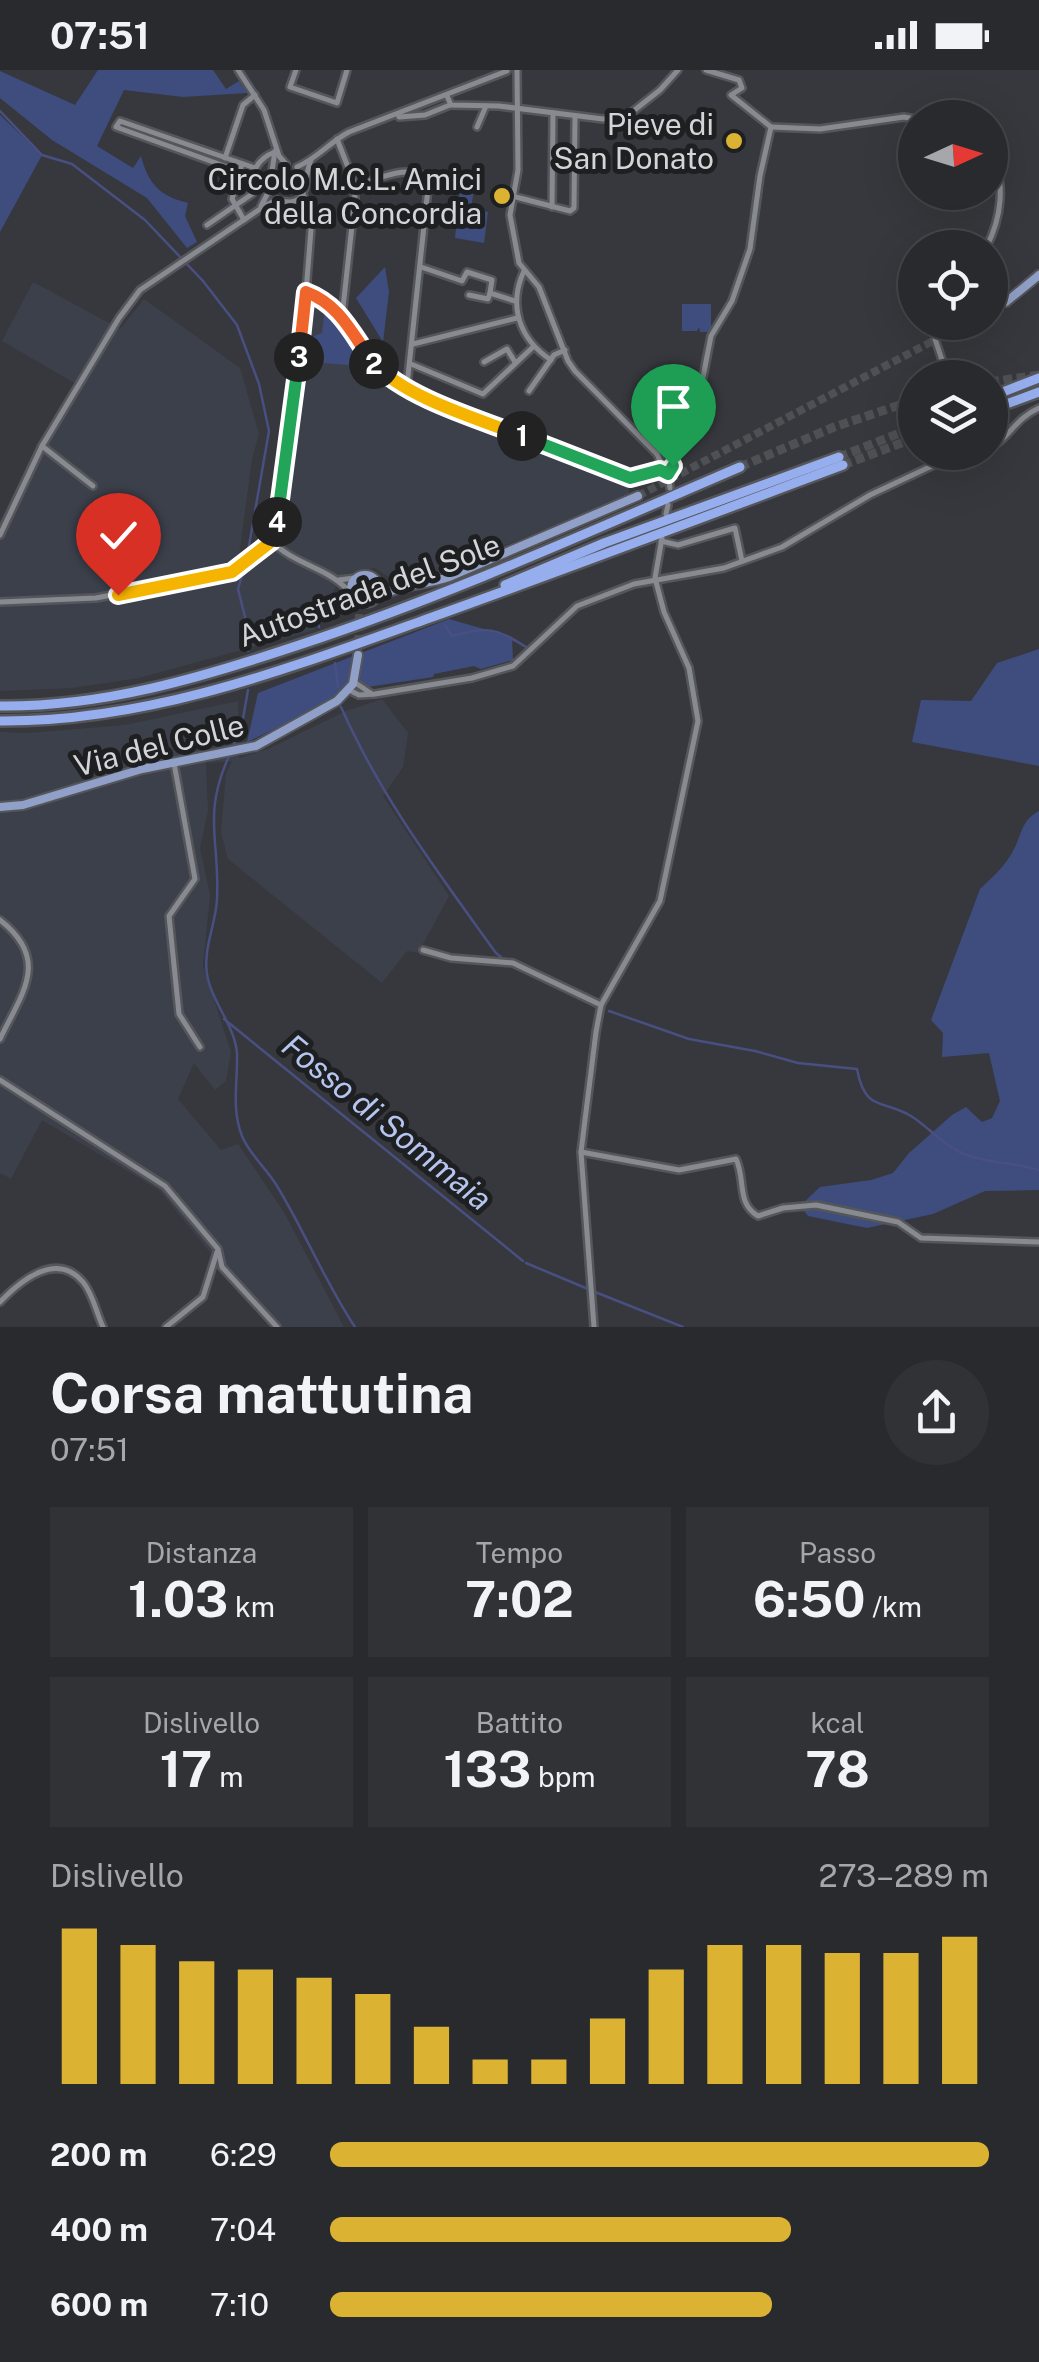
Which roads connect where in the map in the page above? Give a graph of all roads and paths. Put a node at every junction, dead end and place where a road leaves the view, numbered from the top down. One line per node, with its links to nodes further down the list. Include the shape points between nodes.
1 (238, 70): 7 (street)
2 (296, 70): 3 (street, via 290,87 336,103)
3 (347, 70)
4 (678, 70): 14 (street, via 627,116)
5 (706, 70): 17 (street, via 741,82 731,95)
6 (511, 71): 8 (street); 11 (street)
7 (254, 95): 19 (street); 22 (street, via 243,105)
8 (448, 96): 9 (street); 13 (street)
9 (451, 104): 10 (street); 13 (street)
10 (486, 106): 11 (street); 16 (street)
11 (516, 108): 12 (street); 34 (street)
12 (553, 113): 14 (street); 38 (street)
13 (399, 116): 18 (street)
14 (575, 117): 38 (street, via 574,208)
15 (898, 118): 17 (street, via 820,130)
16 (477, 127)
17 (772, 127): 70 (street, via 750,249 711,336)
18 (337, 138): 23 (street); 31 (street)
19 (274, 142): 20 (street); 25 (street)
20 (274, 152): 27 (street); 29 (street)
21 (206, 156): 21 (street, via 120,121 116,127); 22 (street); 28 (street)
22 (225, 158): 24 (street)
23 (310, 160): 26 (street); 30 (street)
24 (242, 164): 28 (street); 29 (street)
25 (286, 164): 26 (street); 27 (street)
26 (297, 166): 30 (street)
27 (274, 170): 32 (street)
28 (239, 172): 29 (street); 37 (street)
29 (253, 172): 37 (street, via 252,194)
30 (305, 176): 33 (street)
31 (354, 186): 43 (street, via 408,171 427,176); 51 (street)
32 (270, 191): 35 (street); 39 (street)
33 (303, 194): 36 (street); 40 (street)
34 (514, 197): 38 (street); 44 (street, via 511,228)
35 (277, 200): 36 (street); 39 (street)
36 (292, 202): 40 (street)
37 (235, 206): 41 (street); 42 (street)
38 (552, 207)
39 (260, 208): 41 (street)
40 (309, 208): 46 (street)
41 (244, 220): 68 (street, via 140,290)
42 (207, 225)
43 (421, 267): 47 (street, via 462,281 466,272 492,280); 53 (street)
44 (524, 271): 50 (street); 55 (street, via 539,287)
45 (1039, 275): 49 (main road)
46 (306, 292): 51 (street); 81 (street, via 284,493)
47 (490, 293): 48 (street, via 488,300); 50 (street)
48 (469, 295)
49 (1008, 300)
50 (515, 301): 52 (street)
51 (342, 316): 61 (street, via 374,364)
52 (517, 318): 53 (street); 54 (street)
53 (412, 344): 59 (street)
54 (533, 347): 56 (street); 58 (street)
55 (565, 350): 56 (street); 71 (street, via 575,371 657,454)
56 (551, 360): 63 (street)
57 (484, 362): 58 (street, via 507,349)
58 (514, 362): 59 (street, via 483,394)
59 (410, 364): 61 (street)
60 (1039, 378): 62 (highway)
61 (406, 386): 71 (street, via 620,475 638,478)
62 (1008, 390)
63 (530, 391)
64 (1039, 392): 65 (highway)
65 (1008, 403)
66 (1039, 408): 67 (street)
67 (1008, 431)
68 (42, 446): 75 (street); 80 (street)
69 (841, 461): 94 (highway, Autostrada del Sole, via 266,676 114,713)
70 (672, 463): 71 (street); 74 (street)
71 (661, 466): 74 (street)
72 (740, 467): 93 (highway, Autostrada del Sole, via 424,602 260,658 115,697)
73 (919, 470): 82 (street, via 782,547)
74 (668, 474): 76 (street)
75 (93, 486)
76 (670, 488)
77 (638, 496): 87 (main road, via 449,577)
78 (668, 505): 79 (street)
79 (666, 514)
80 (0, 535)
81 (272, 541): 85 (street); 90 (street, via 232,572 96,598)
82 (742, 561): 84 (street); 84 (street, via 735,528 678,545 662,540)
83 (354, 578): 85 (street); 86 (main road); 88 (main road)
84 (655, 578): 92 (street, via 578,606 513,666 375,694); 99 (street, via 689,668 698,721 660,901)
85 (339, 580): 88 (street)
86 (378, 582): 87 (main road); 89 (main road)
87 (391, 590): 89 (main road)
88 (353, 597): 89 (main road)
89 (374, 599)
90 (0, 602)
91 (358, 655): 92 (main road)
92 (352, 686): 95 (main road, Via del Colle, via 268,741)
93 (0, 706)
94 (0, 721)
95 (174, 763): 96 (main road, Via del Colle); 101 (street, via 195,879 169,916 179,1014)
96 (0, 807)
97 (0, 920): 100 (street, via 22,941 29,976)
98 (423, 950): 99 (street, via 513,962)
99 (602, 1005): 103 (street)
100 (0, 1039)
101 (200, 1047)
102 (0, 1080): 105 (street, via 165,1186)
103 (581, 1152): 104 (street, via 679,1170 736,1159 742,1198 758,1216 816,1206 898,1222 921,1238); 110 (street)
104 (1039, 1242)
105 (218, 1249): 108 (street, via 204,1297); 109 (street, via 222,1267)
106 (0, 1302): 107 (street, via 42,1270 62,1268 82,1280)
107 (103, 1327)
108 (166, 1327)
109 (277, 1327)
110 (594, 1327)

